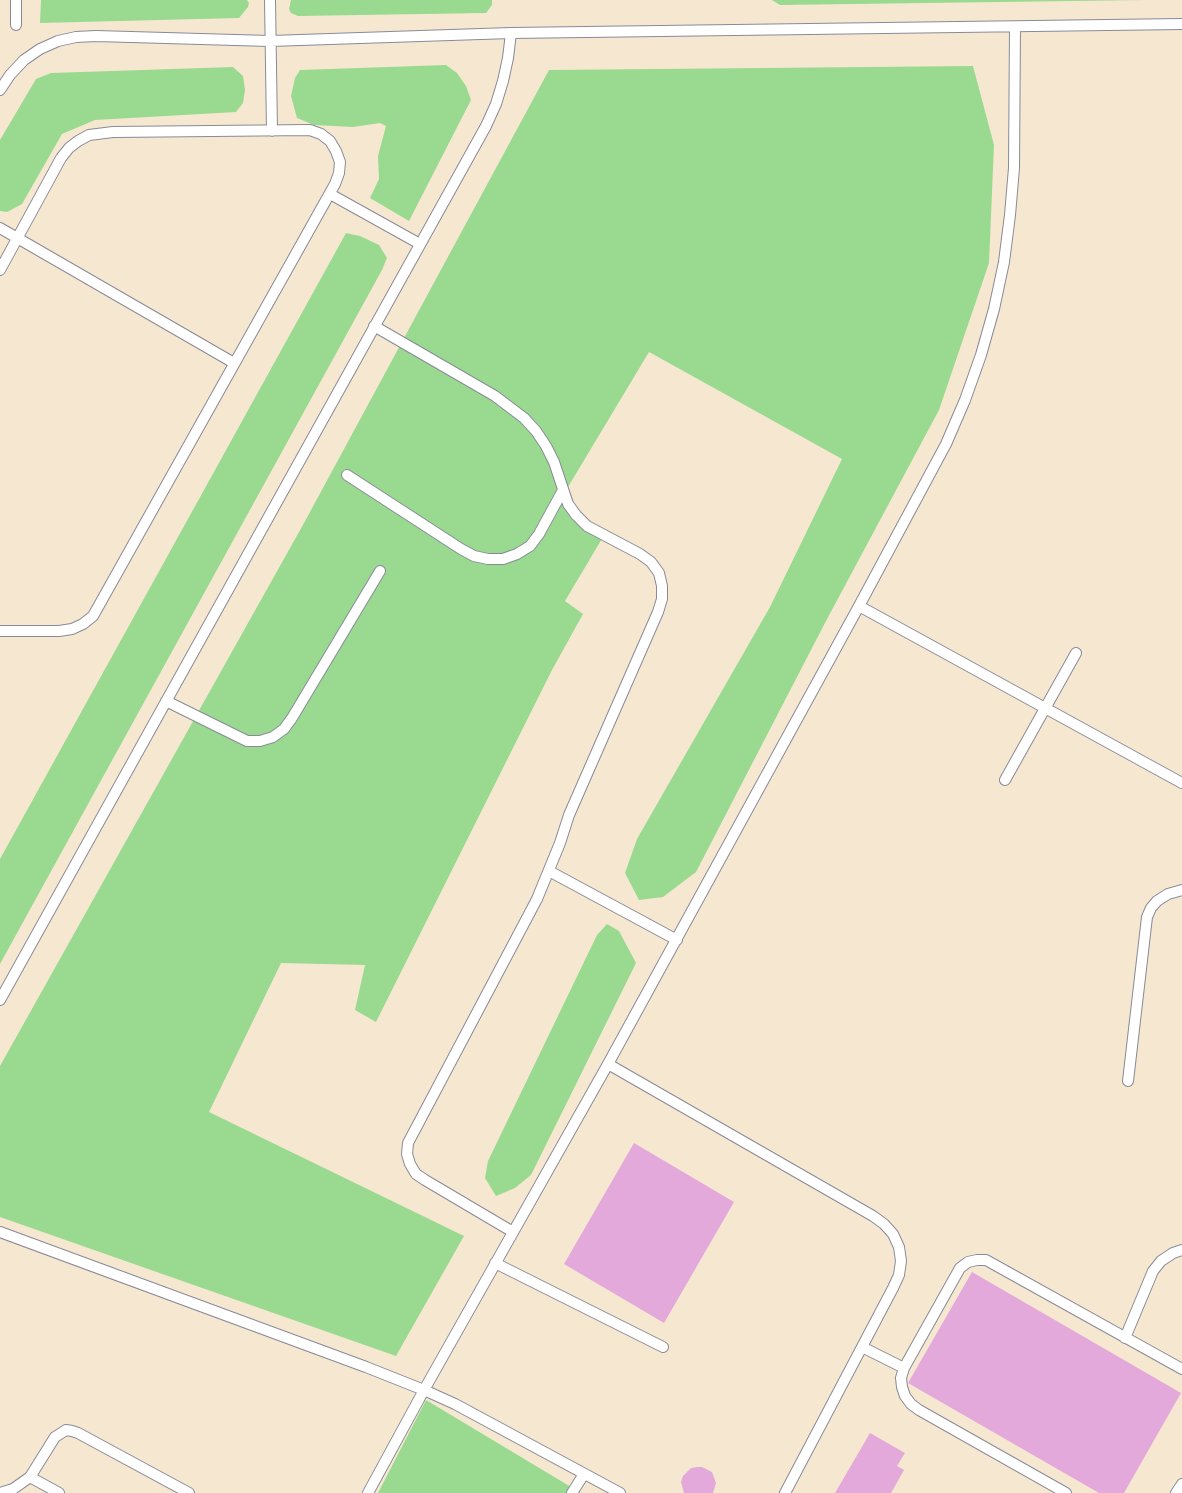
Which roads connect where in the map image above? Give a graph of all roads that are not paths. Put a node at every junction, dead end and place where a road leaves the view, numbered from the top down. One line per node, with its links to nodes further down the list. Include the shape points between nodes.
1 (16, 0): 4 (lane)
2 (270, 0): 7 (lane)
3 (1182, 24): 5 (lane)
4 (16, 25)
5 (1015, 27): 6 (lane); 20 (lane, via 1012,196 994,309 965,400 946,444)
6 (511, 33): 7 (lane); 13 (lane, via 496,104)
7 (270, 41): 8 (lane, via 76,37 58,41 24,60); 9 (lane)
8 (0, 90)
9 (272, 131): 10 (lane, via 310,130 330,141 340,162); 12 (lane, via 89,135 68,148 61,158)
10 (330, 194): 13 (lane); 16 (lane)
11 (0, 228): 12 (lane)
12 (18, 238): 14 (lane); 16 (lane)
13 (420, 244): 15 (lane)
14 (0, 270)
15 (374, 326): 18 (lane, via 510,406 536,431 546,446); 23 (lane)
16 (234, 363): 21 (lane, via 92,616 83,624 66,630)
17 (347, 475): 18 (lane, via 461,549 488,559 517,554 530,546)
18 (563, 490): 27 (lane, via 568,504 587,526 651,562 662,586 662,599 569,815)
19 (380, 571): 23 (lane, via 292,718 273,737 247,741)
20 (859, 606): 24 (lane); 29 (lane)
21 (0, 631)
22 (1076, 653): 24 (lane)
23 (166, 701): 30 (lane)
24 (1046, 708): 25 (lane); 26 (lane)
25 (1005, 780)
26 (1182, 783)
27 (549, 871): 29 (lane); 34 (lane, via 524,926 408,1143 407,1154 416,1174)
28 (1182, 890): 32 (lane, via 1158,901 1147,918)
29 (676, 940): 31 (lane)
30 (0, 1000)
31 (608, 1064): 34 (lane); 39 (lane, via 884,1224 893,1234 899,1247 899,1275)
32 (1128, 1082)
33 (0, 1232): 42 (lane)
34 (513, 1232): 36 (lane)
35 (1182, 1250): 37 (lane, via 1172,1253 1153,1271)
36 (495, 1263): 38 (lane); 42 (lane)
37 (1125, 1338): 40 (lane, via 994,1264 976,1260 960,1268); 41 (lane)
38 (663, 1347)
39 (862, 1347): 40 (lane); 52 (lane)
40 (904, 1368): 53 (lane, via 902,1387 911,1404)
41 (1182, 1369)
42 (424, 1390): 43 (lane); 49 (lane)
43 (584, 1474): 50 (lane); 51 (lane)
44 (30, 1477): 46 (lane, via 13,1489); 47 (lane); 48 (lane, via 55,1437 72,1430)
45 (1182, 1484): 54 (lane)
46 (0, 1493)
47 (59, 1493)
48 (190, 1493)
49 (368, 1493)
50 (572, 1493)
51 (620, 1493)
52 (785, 1493)
53 (1066, 1493)
54 (1176, 1493)

